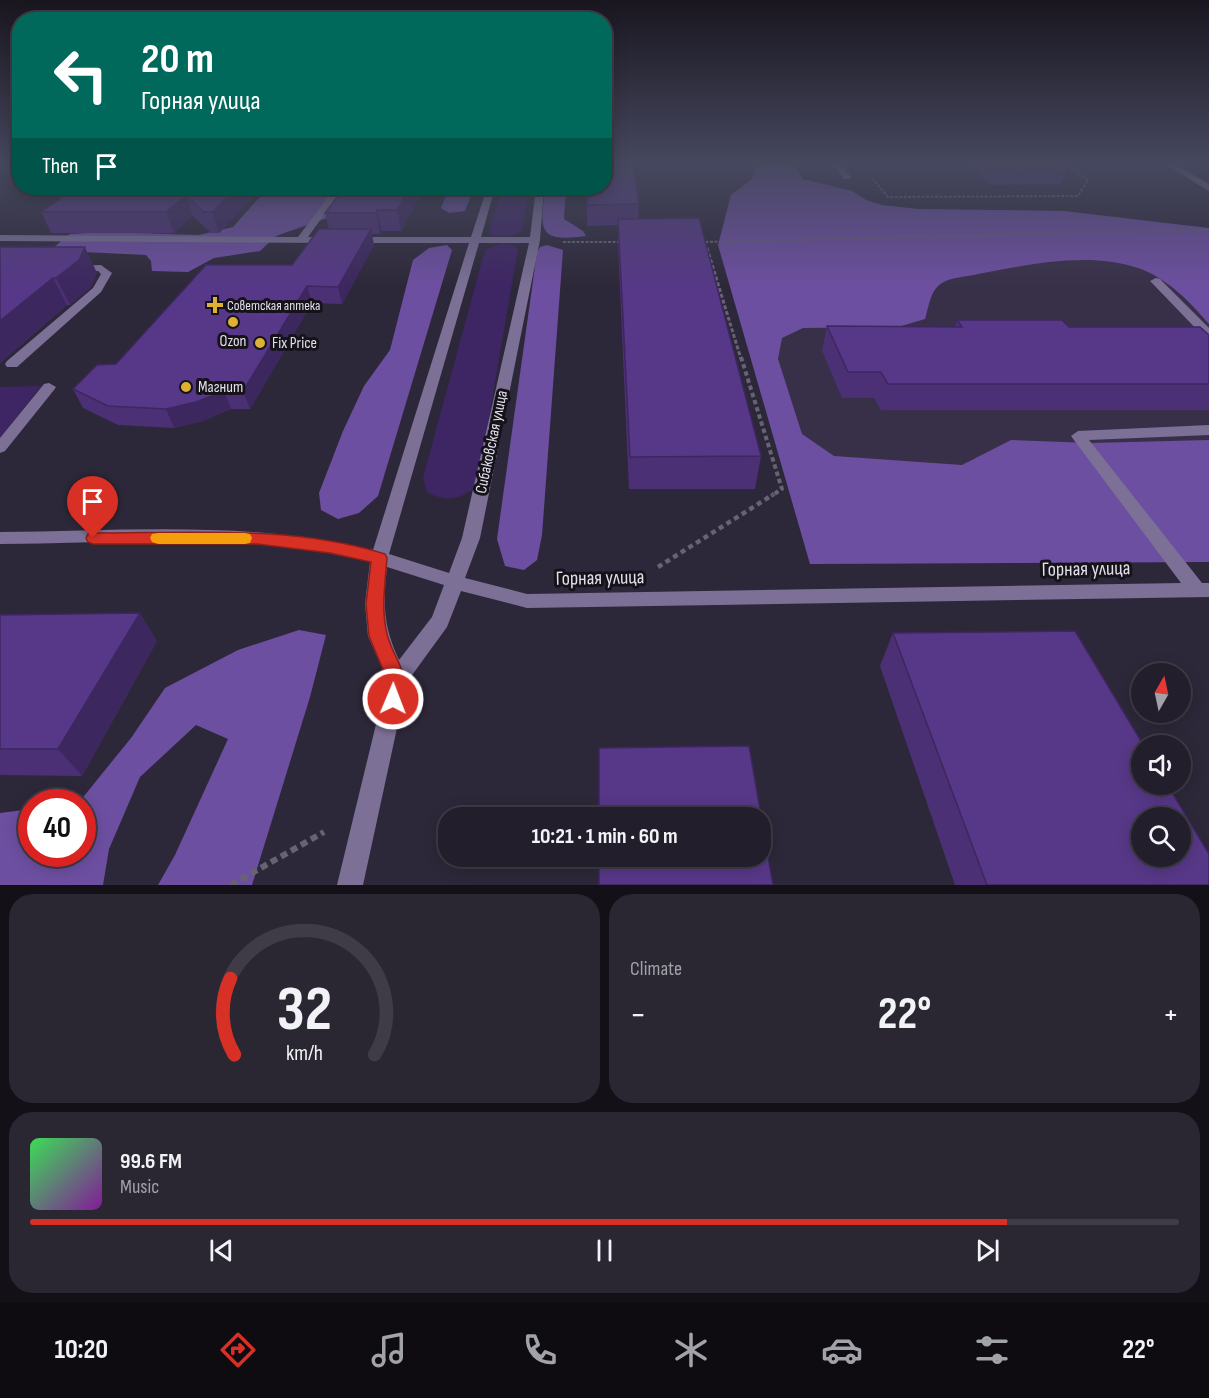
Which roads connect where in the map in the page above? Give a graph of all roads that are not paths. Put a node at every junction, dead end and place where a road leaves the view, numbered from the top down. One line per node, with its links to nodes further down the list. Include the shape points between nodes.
1 (327, 204): 5 (street)
2 (486, 204): 8 (street)
3 (538, 204): 9 (street, Сибаковская улица)
4 (0, 238): 5 (street)
5 (301, 240): 6 (street)
6 (336, 240)
7 (347, 240): 8 (street)
8 (476, 240): 9 (street); 19 (street)
9 (535, 240): 20 (street, Сибаковская улица, via 471,538)
10 (67, 268): 14 (street, via 101,268 107,273 96,290)
11 (1156, 281): 13 (street)
12 (1185, 334): 13 (street)
13 (1209, 335)
14 (12, 364)
15 (49, 387): 17 (street)
16 (1209, 430): 21 (street, via 1078,436)
17 (0, 448)
18 (0, 538): 19 (street, Горная улица, via 257,538)
19 (379, 558): 20 (street, Горная улица); 22 (street, via 374,604 378,636)
20 (456, 582): 21 (street, Горная улица, via 527,601); 22 (street, Сибаковская улица, via 440,621)
21 (1203, 590)
22 (397, 679): 23 (street, Сибаковская улица)
23 (350, 885)

